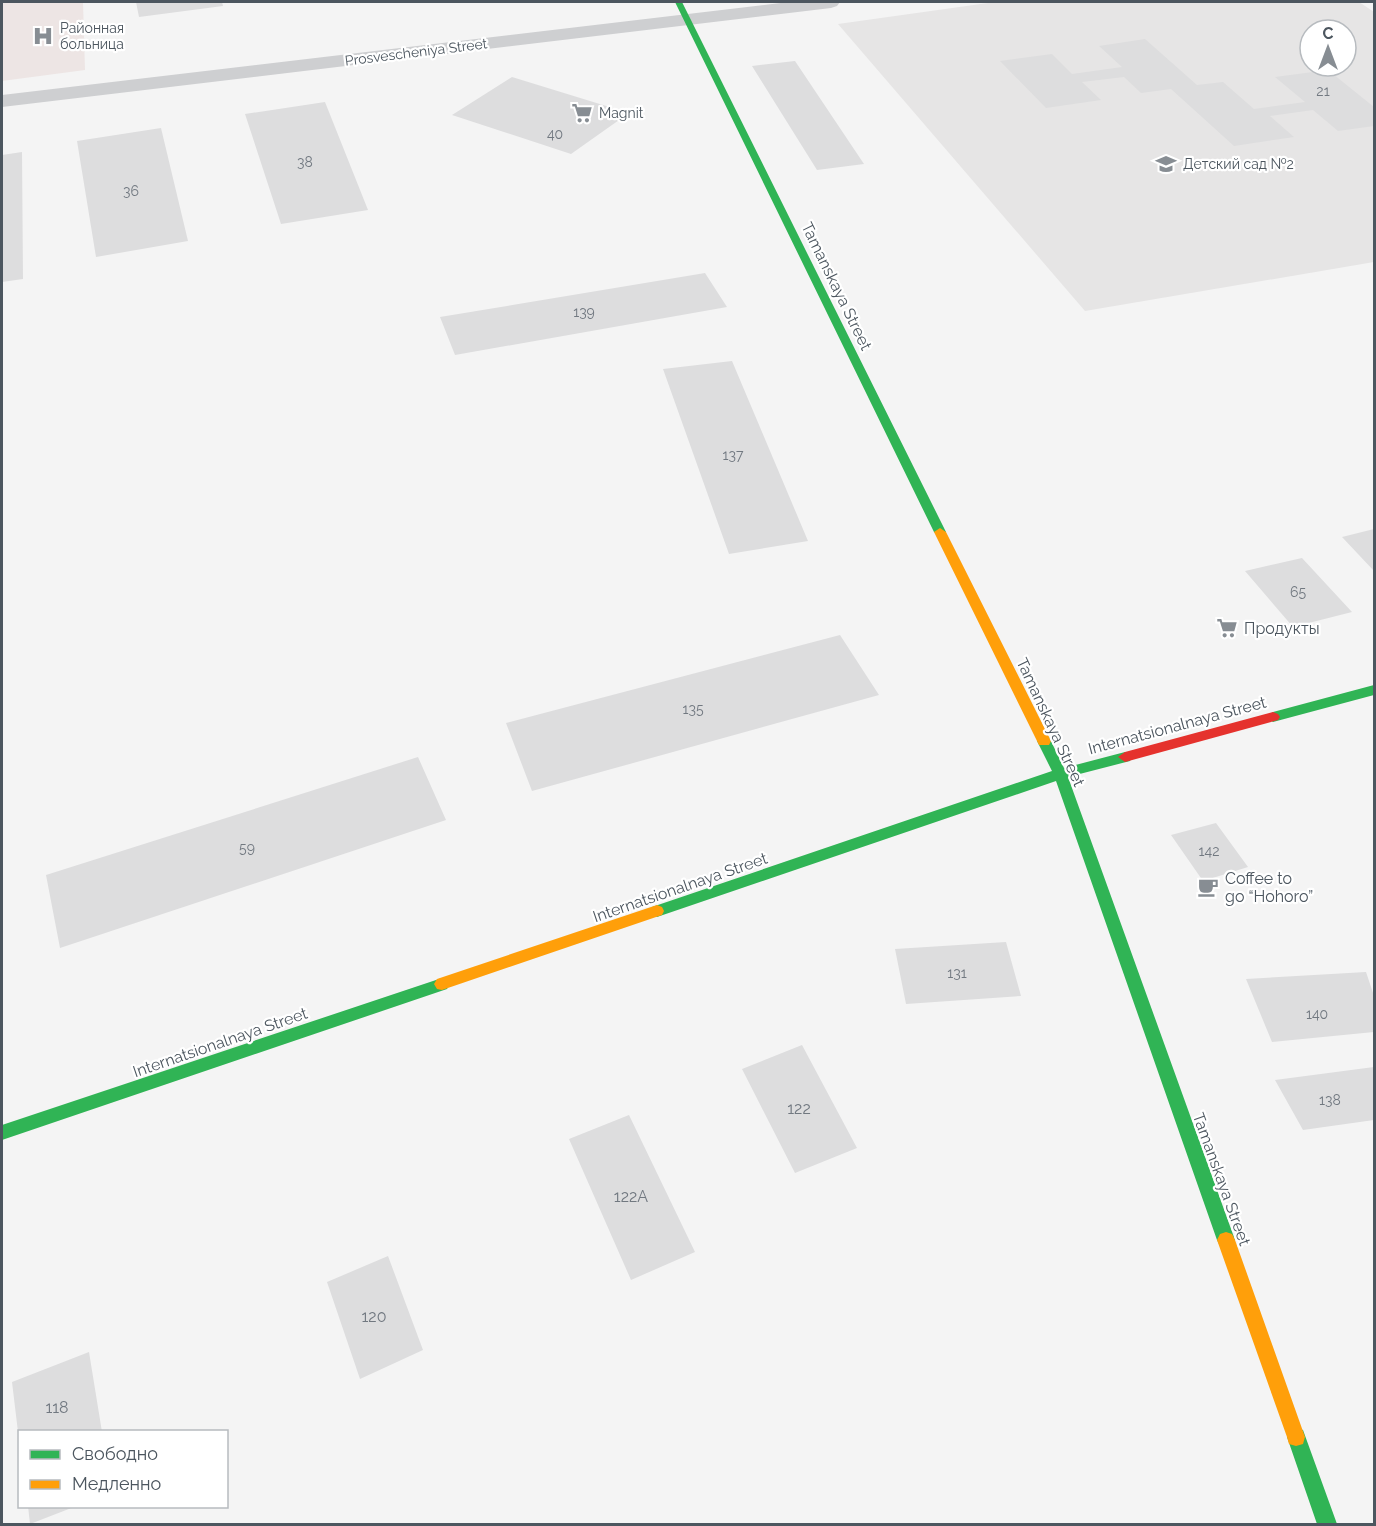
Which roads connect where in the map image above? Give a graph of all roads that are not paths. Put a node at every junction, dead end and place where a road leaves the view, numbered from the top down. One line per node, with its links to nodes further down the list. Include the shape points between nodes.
1 (678, 2): 3 (street, Tamanskaya Street)
2 (831, 2): 3 (street, Prosvescheniya Street)
3 (687, 20): 4 (street, Prosvescheniya Street); 6 (street, Tamanskaya Street)
4 (2, 101)
5 (1374, 690): 6 (street, Internatsionalnaya Street)
6 (1060, 774): 7 (street, Internatsionalnaya Street); 8 (street, Tamanskaya Street)
7 (2, 1133)
8 (1327, 1524)

